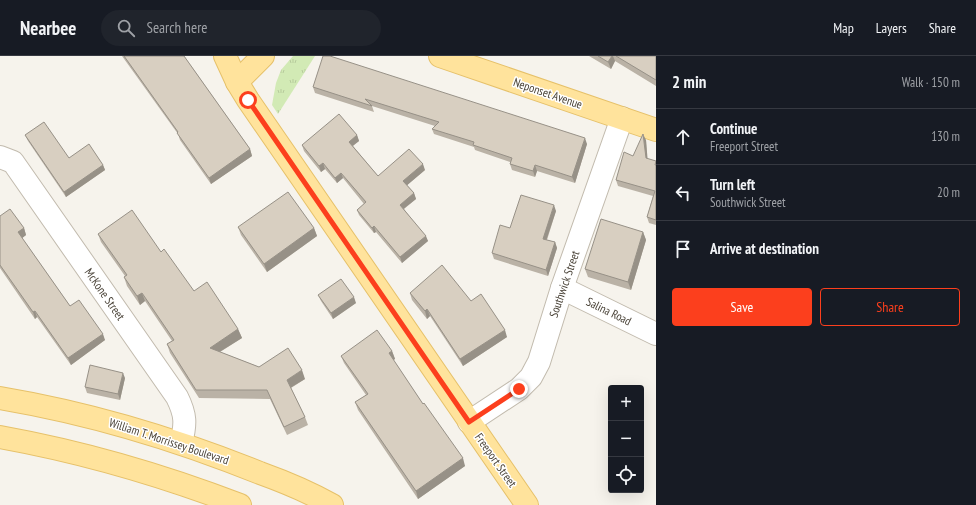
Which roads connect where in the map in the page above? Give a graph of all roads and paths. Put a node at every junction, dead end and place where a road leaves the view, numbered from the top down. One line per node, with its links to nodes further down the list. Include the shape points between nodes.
1 (225, 56): 4 (main road, Freeport Street)
2 (263, 56): 4 (main road)
3 (440, 56): 5 (main road, Neponset Avenue)
4 (237, 82): 11 (main road, Freeport Street)
5 (622, 118): 6 (main road, Neponset Avenue); 8 (street, Southwick Street)
6 (656, 130)
7 (0, 157): 13 (street, McKone Street, via 13,162 177,397 185,420)
8 (562, 288): 9 (street, Salina Road); 11 (street, Southwick Street, via 531,377 519,389)
9 (656, 334)
10 (0, 398): 13 (main road, William T. Morrissey Boulevard, via 90,417)
11 (469, 422): 16 (main road, Freeport Street)
12 (0, 436): 14 (main road, via 112,462 180,482)
13 (181, 443): 15 (main road, William T. Morrissey Boulevard, via 294,486)
14 (240, 505)
15 (332, 505)
16 (527, 505)

